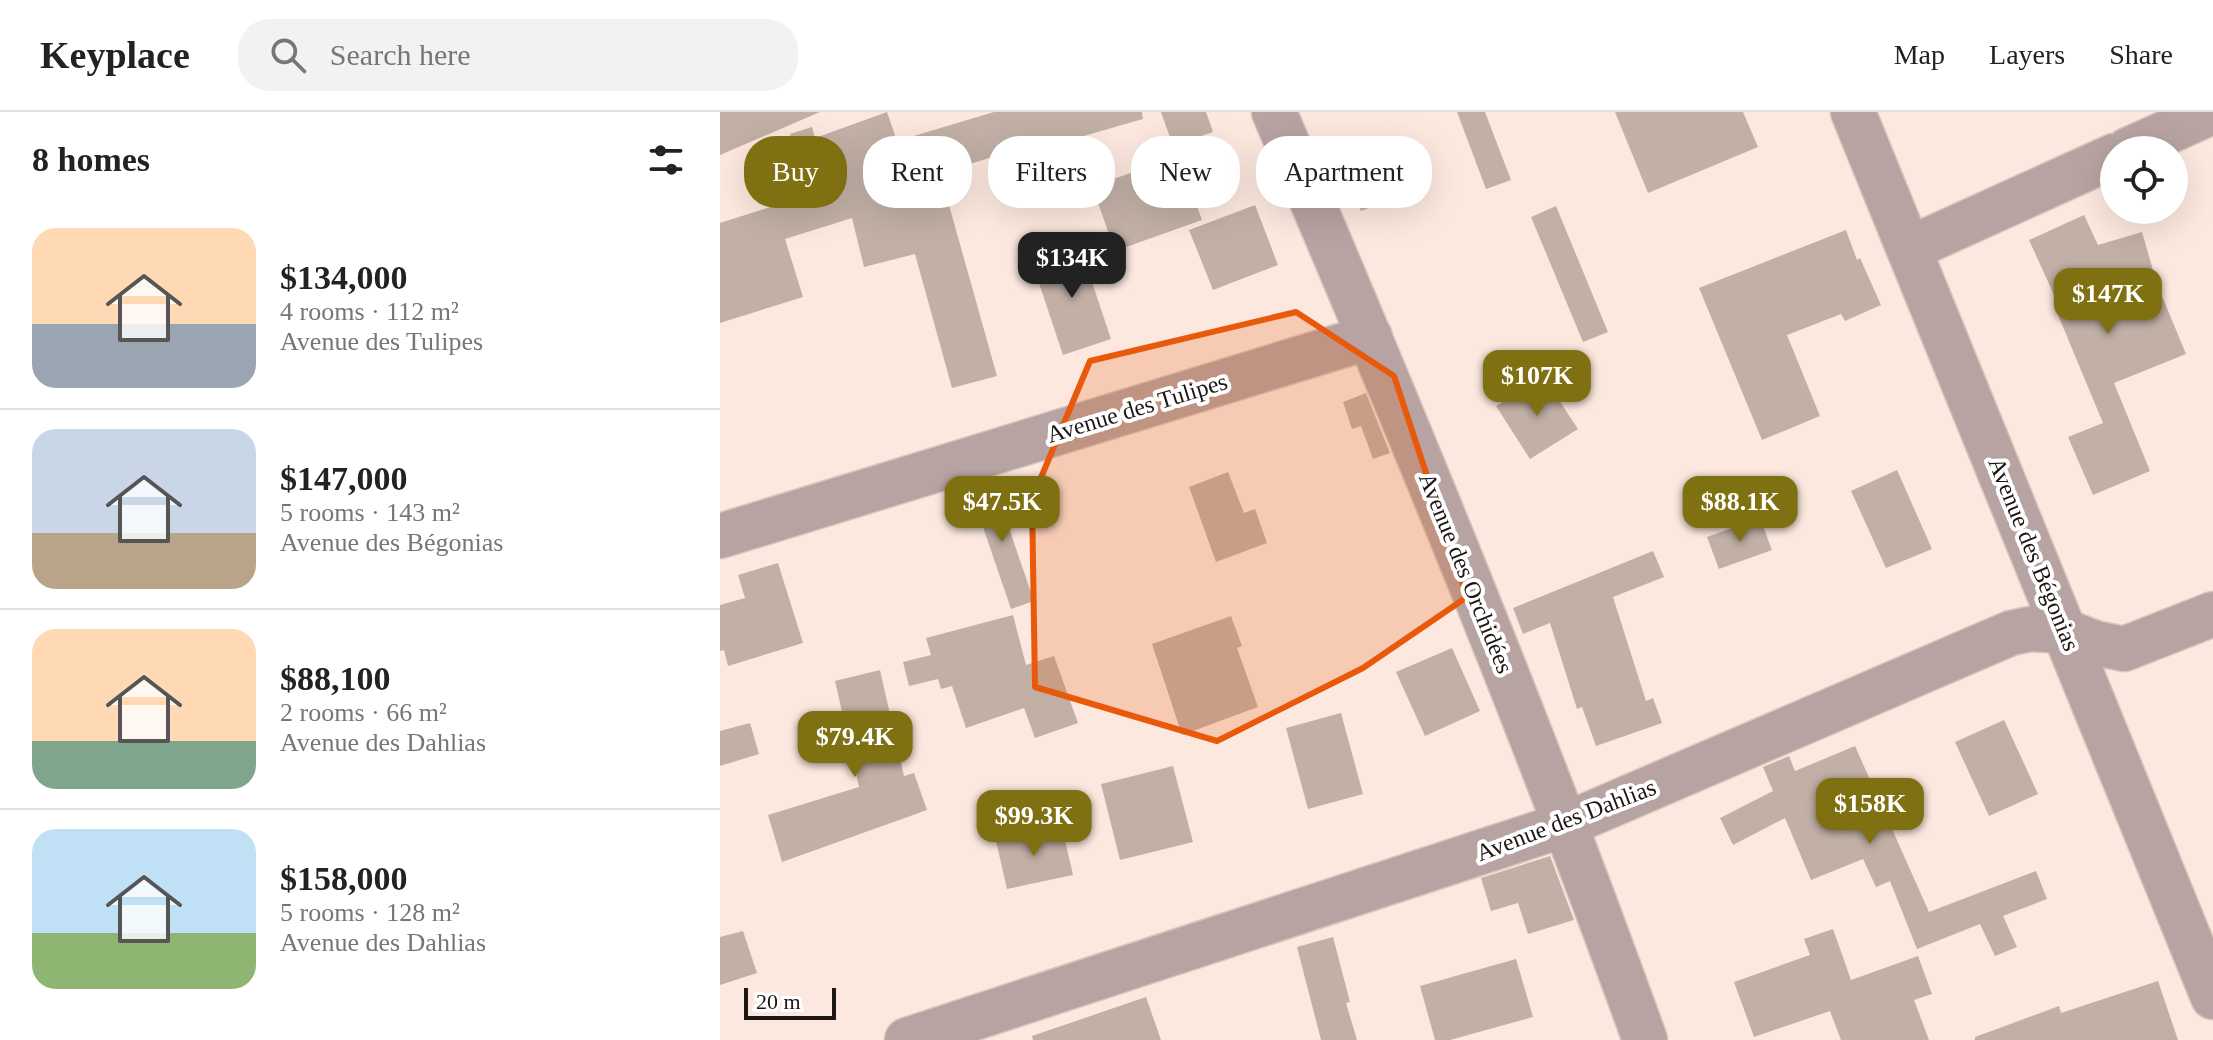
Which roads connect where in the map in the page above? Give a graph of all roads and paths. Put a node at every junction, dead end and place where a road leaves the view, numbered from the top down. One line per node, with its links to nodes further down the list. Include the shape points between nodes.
1 (1274, 112): 7 (street, Avenue des Orchidées)
2 (1853, 112): 6 (street, Avenue des Bégonias)
3 (2212, 112): 4 (street)
4 (2159, 136)
5 (2100, 162): 6 (street)
6 (1911, 248): 10 (street, Avenue des Bégonias)
7 (1370, 337): 8 (street, Avenue des Tulipes); 11 (street, Avenue des Orchidées)
8 (720, 536)
9 (2213, 614): 10 (street, Avenue des Dahlias, via 2124,649)
10 (2064, 631): 11 (street, Avenue des Dahlias, via 2011,633); 12 (street, Avenue des Bégonias)
11 (1567, 824): 13 (street, Avenue des Dahlias); 14 (street, Avenue des Orchidées)
12 (2213, 997)
13 (907, 1040)
14 (1645, 1040)

